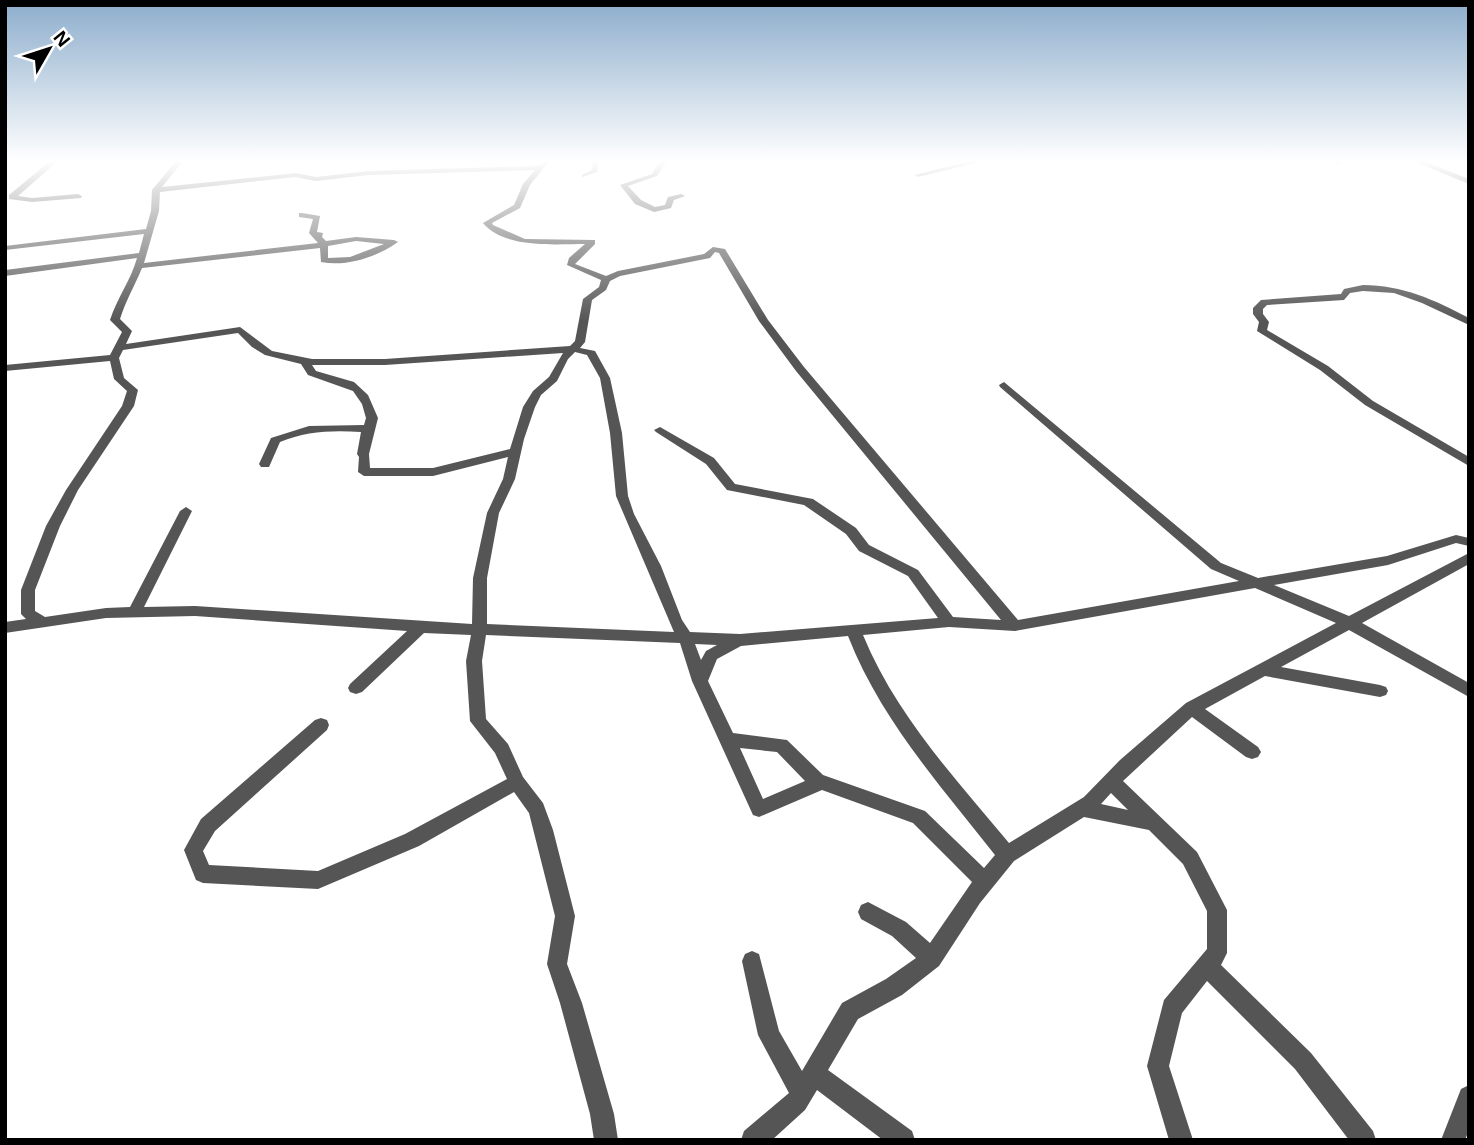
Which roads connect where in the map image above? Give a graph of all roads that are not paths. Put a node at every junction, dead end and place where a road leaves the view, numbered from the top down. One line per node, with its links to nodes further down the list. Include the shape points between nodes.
1 (154, 214): 4 (street)
2 (502, 214): 12 (street, via 487,223 523,241 592,242 571,265)
3 (302, 215): 5 (street, via 317,218)
4 (149, 231): 8 (street); 9 (street)
5 (313, 233): 6 (street); 7 (street)
6 (356, 239): 7 (street); 7 (street, via 394,242 336,262 324,260)
7 (324, 244): 10 (street)
8 (5, 248)
9 (141, 255): 10 (street); 11 (street)
10 (139, 266): 15 (street, via 119,306 116,320 127,331)
11 (5, 273)
12 (606, 279): 14 (street, via 603,288 588,299 580,342); 34 (street, via 707,256 713,249 722,251 764,321 800,369)
13 (1469, 322): 22 (street, via 1422,299 1367,288 1330,299 1264,302 1258,308 1264,322 1262,331 1369,403)
14 (573, 349): 16 (street, via 406,362); 21 (street, via 537,393); 39 (street, via 591,353 605,378 622,496)
15 (116, 353): 16 (street, via 240,330 255,347); 17 (street); 31 (street, via 119,379 133,390 128,406 53,526 28,590 28,614)
16 (304, 361): 19 (street, via 312,373 360,389 372,418)
17 (5, 368)
18 (1004, 385): 27 (street)
19 (368, 429): 21 (street, via 364,472 433,472); 23 (street, via 313,427 290,433 275,440)
20 (660, 430): 32 (street, via 710,461 731,486 808,502 850,531 864,548 913,573)
21 (514, 452): 37 (street, via 486,546)
22 (1469, 462)
23 (265, 464)
24 (186, 511): 30 (street)
25 (1469, 542): 28 (street, via 1455,539 1388,559)
26 (1469, 558): 33 (street)
27 (1216, 566): 28 (street); 29 (street)
28 (1255, 583): 29 (street); 33 (street)
29 (1229, 588): 34 (street)
30 (135, 611): 31 (street); 35 (street)
31 (41, 621): 36 (street)
32 (949, 622): 34 (street); 38 (street)
33 (1348, 622): 41 (street); 45 (street)
34 (1015, 626)
35 (421, 627): 37 (street); 43 (street)
36 (5, 628)
37 (479, 629): 39 (street); 51 (street, via 474,661 478,722 502,749)
38 (854, 632): 40 (street); 55 (street, via 893,712)
39 (686, 639): 40 (street); 42 (street)
40 (740, 640): 42 (street, via 710,655)
41 (1266, 670): 44 (street); 46 (street)
42 (700, 681): 48 (street)
43 (356, 688)
44 (1380, 691)
45 (1469, 691)
46 (1192, 708): 49 (street); 50 (street)
47 (321, 725): 51 (street, via 208,825 194,850 204,874 318,880 412,840)
48 (727, 740): 52 (street, via 781,745); 52 (street, via 759,809)
49 (1252, 752)
50 (1111, 781): 53 (street); 54 (street)
51 (517, 782): 64 (street, via 537,809 544,830 565,916 557,964)
52 (818, 783): 56 (street, via 919,817)
53 (1080, 808): 54 (street); 55 (street)
54 (1154, 823): 60 (street, via 1191,858 1217,910 1217,953)
55 (1007, 855): 56 (street)
56 (985, 882): 58 (street)
57 (867, 912): 58 (street, via 899,929)
58 (932, 959): 61 (street, via 850,1011)
59 (752, 961): 62 (street, via 769,1035)
60 (1207, 966): 67 (street, via 1172,1008 1158,1066); 68 (street, via 1303,1061)
61 (814, 1074): 62 (street); 66 (street)
62 (802, 1094): 65 (street)
63 (1469, 1097): 69 (street)
64 (606, 1140)
65 (753, 1140)
66 (903, 1140)
67 (1181, 1140)
68 (1364, 1140)
69 (1452, 1140)

